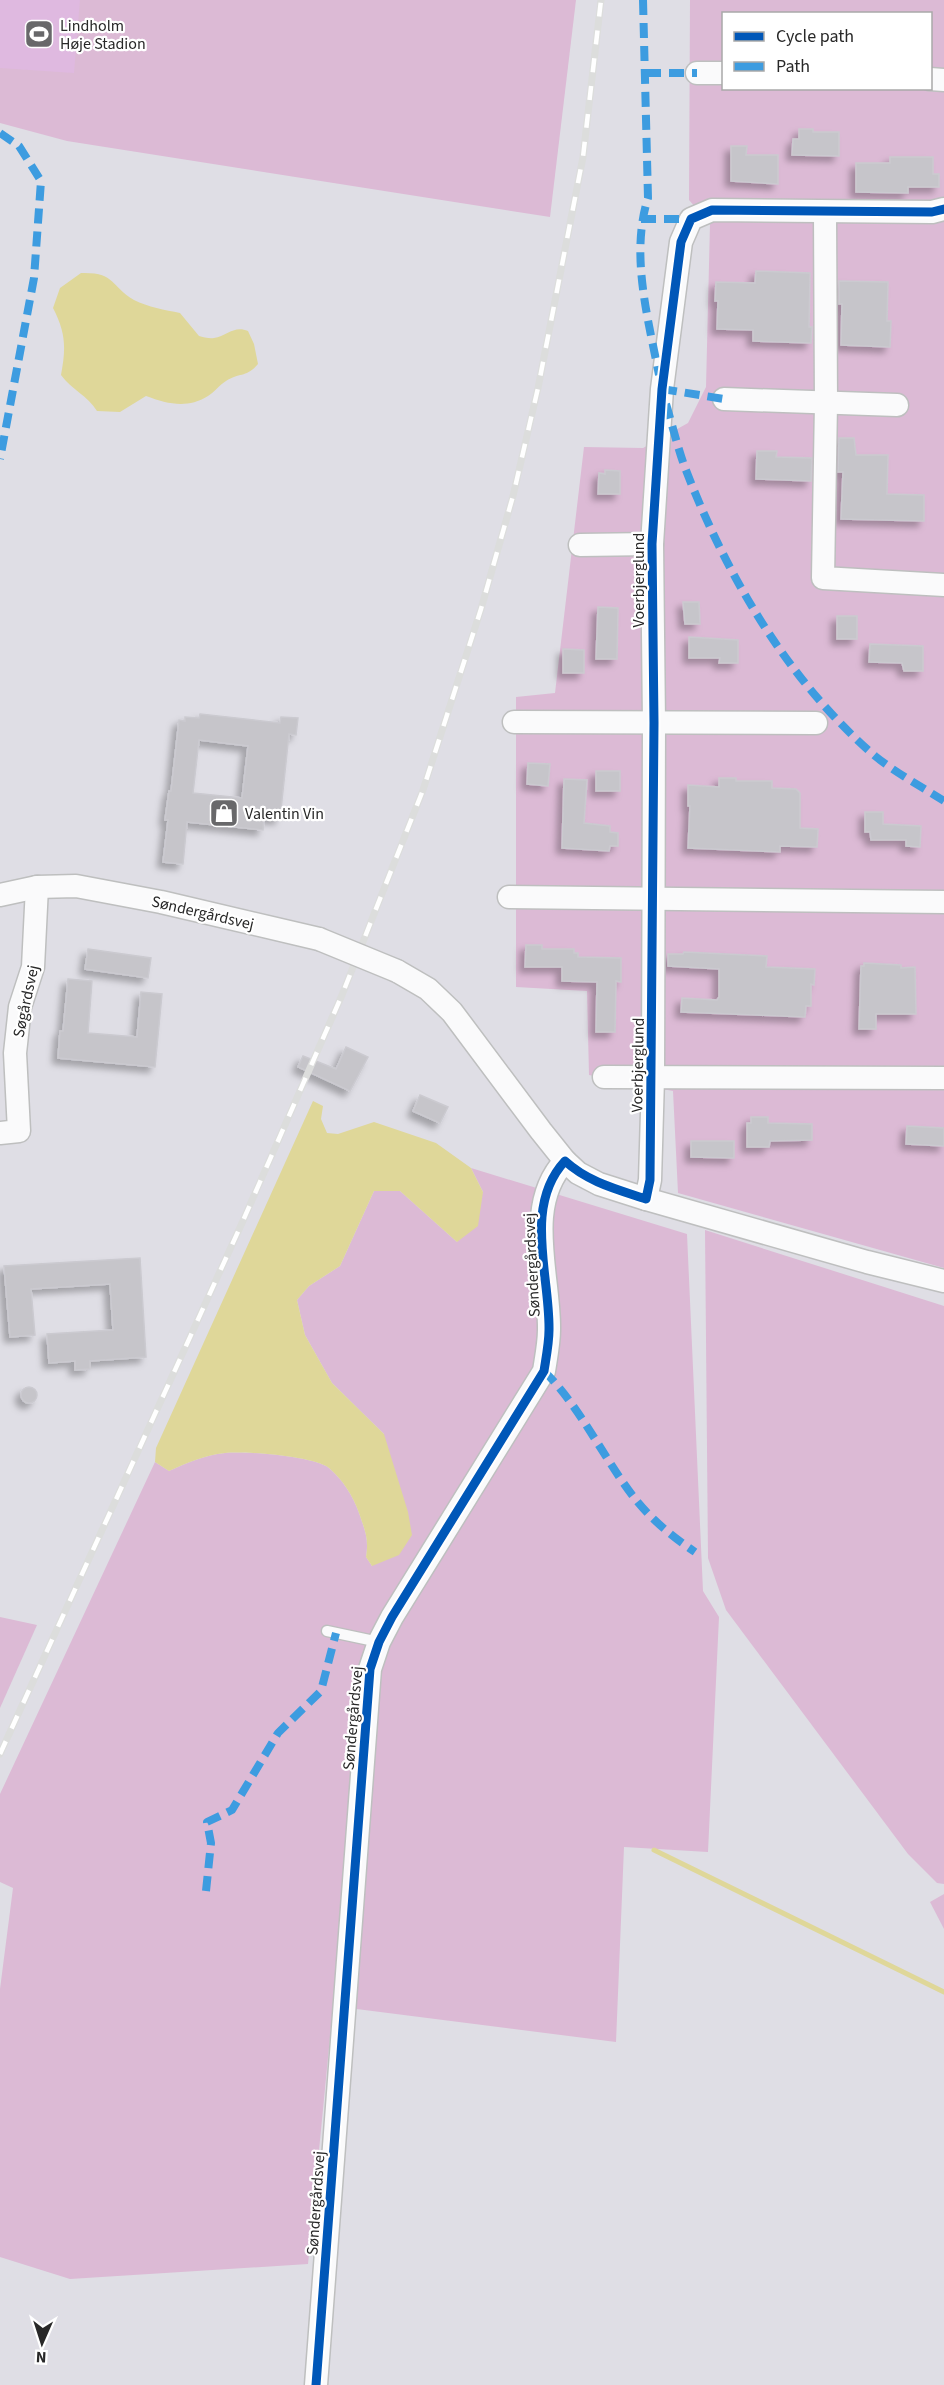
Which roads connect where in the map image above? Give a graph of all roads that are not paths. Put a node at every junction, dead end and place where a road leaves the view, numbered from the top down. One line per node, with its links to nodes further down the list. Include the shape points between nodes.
1 (697, 73): 2 (street)
2 (722, 74)
3 (944, 209): 4 (street, Voerbjerglund)
4 (825, 213): 6 (street); 8 (street, Voerbjerglund, via 712,210 691,219 681,242 662,389)
5 (724, 399): 6 (street)
6 (826, 403): 7 (street); 10 (street, via 822,578)
7 (897, 405)
8 (652, 544): 9 (street, Voerbjerglund); 12 (street, Voerbjerglund)
9 (580, 545)
10 (944, 585)
11 (514, 722): 12 (street)
12 (654, 723): 13 (street); 17 (street, Voerbjerglund)
13 (816, 723)
14 (37, 886): 15 (street, Søndergårdsvej); 22 (street, Søgårdsvej, via 33,967 20,1007 15,1053 19,1131); 23 (street, Søndergårdsvej, bridge, via 76,886 320,939 397,971 428,990 452,1012)
15 (0, 895)
16 (508, 897): 17 (street)
17 (653, 898): 18 (street); 20 (street, Voerbjerglund)
18 (944, 902)
19 (604, 1077): 20 (street, Voerbjerglund)
20 (653, 1078): 21 (street, Voerbjerglund); 24 (street, Voerbjerglund)
21 (944, 1078)
22 (0, 1133)
23 (565, 1161): 24 (street, Søndergårdsvej, via 599,1184); 27 (street, Søndergårdsvej, via 544,1196 549,1330 544,1371)
24 (646, 1199): 25 (street, Søndergårdsvej)
25 (944, 1281)
26 (327, 1631): 27 (lane)
27 (379, 1642): 28 (street, Søndergårdsvej, via 370,1669)
28 (316, 2385)

